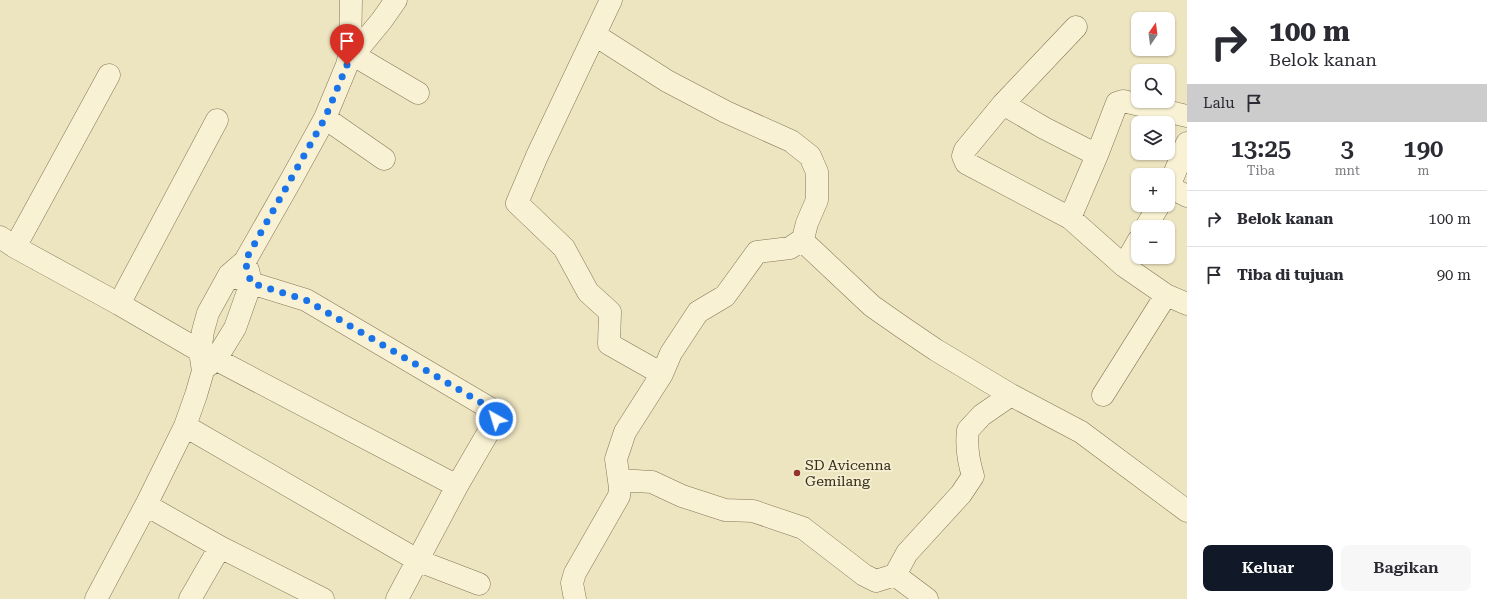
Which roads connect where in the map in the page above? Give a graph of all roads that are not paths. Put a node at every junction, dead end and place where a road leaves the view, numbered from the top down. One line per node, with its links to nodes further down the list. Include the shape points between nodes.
1 (352, 0): 6 (street)
2 (396, 0): 6 (street, via 382,20)
3 (611, 0): 5 (street)
4 (1076, 27): 9 (street)
5 (595, 35): 20 (street, via 667,81 726,112 792,141 810,156 817,172 817,200); 30 (street, via 517,203 564,248 588,292 610,312 609,344)
6 (352, 53): 8 (street); 11 (street)
7 (109, 75): 21 (street)
8 (418, 93)
9 (1003, 104): 14 (street); 18 (street, via 965,150 963,156 966,163)
10 (1187, 116): 14 (street, via 1123,101 1117,103)
11 (325, 118): 15 (street); 24 (street)
12 (217, 120): 27 (street)
13 (1187, 143): 16 (street)
14 (1097, 155): 18 (street)
15 (384, 159)
16 (1175, 181)
17 (1157, 212): 19 (street)
18 (1070, 218): 23 (street)
19 (1151, 220)
20 (803, 239): 30 (street, via 790,248 757,252 725,296 698,312 671,353); 31 (street, via 872,306 936,350)
21 (7, 242): 27 (street)
22 (1131, 254): 23 (street)
23 (1124, 266): 26 (street)
24 (237, 268): 25 (street); 29 (street, via 208,313 203,331)
25 (251, 283): 29 (street, via 235,328); 35 (street, via 306,300 492,409 496,413 496,419)
26 (1166, 295): 28 (street); 32 (street)
27 (119, 304): 29 (street)
28 (1187, 304)
29 (206, 360): 33 (street); 35 (street)
30 (662, 374): 34 (street, via 625,432 616,460)
31 (1011, 395): 37 (street, via 1081,432); 40 (street, via 982,415 968,430 966,445 973,476 961,494 907,553)
32 (1103, 395)
33 (185, 426): 36 (street); 39 (street)
34 (619, 480): 40 (street, via 652,482 682,496 725,510 753,511 803,528 864,575 876,580); 47 (street, via 619,496 575,573 572,583)
35 (457, 486): 39 (street)
36 (146, 505): 38 (street); 43 (street)
37 (1187, 511)
38 (220, 547): 42 (street); 44 (street)
39 (419, 561): 41 (street); 46 (street)
40 (895, 575): 48 (street)
41 (479, 584)
42 (299, 594): 45 (street)
43 (96, 599)
44 (190, 599)
45 (323, 599)
46 (397, 599)
47 (575, 599)
48 (927, 599)

